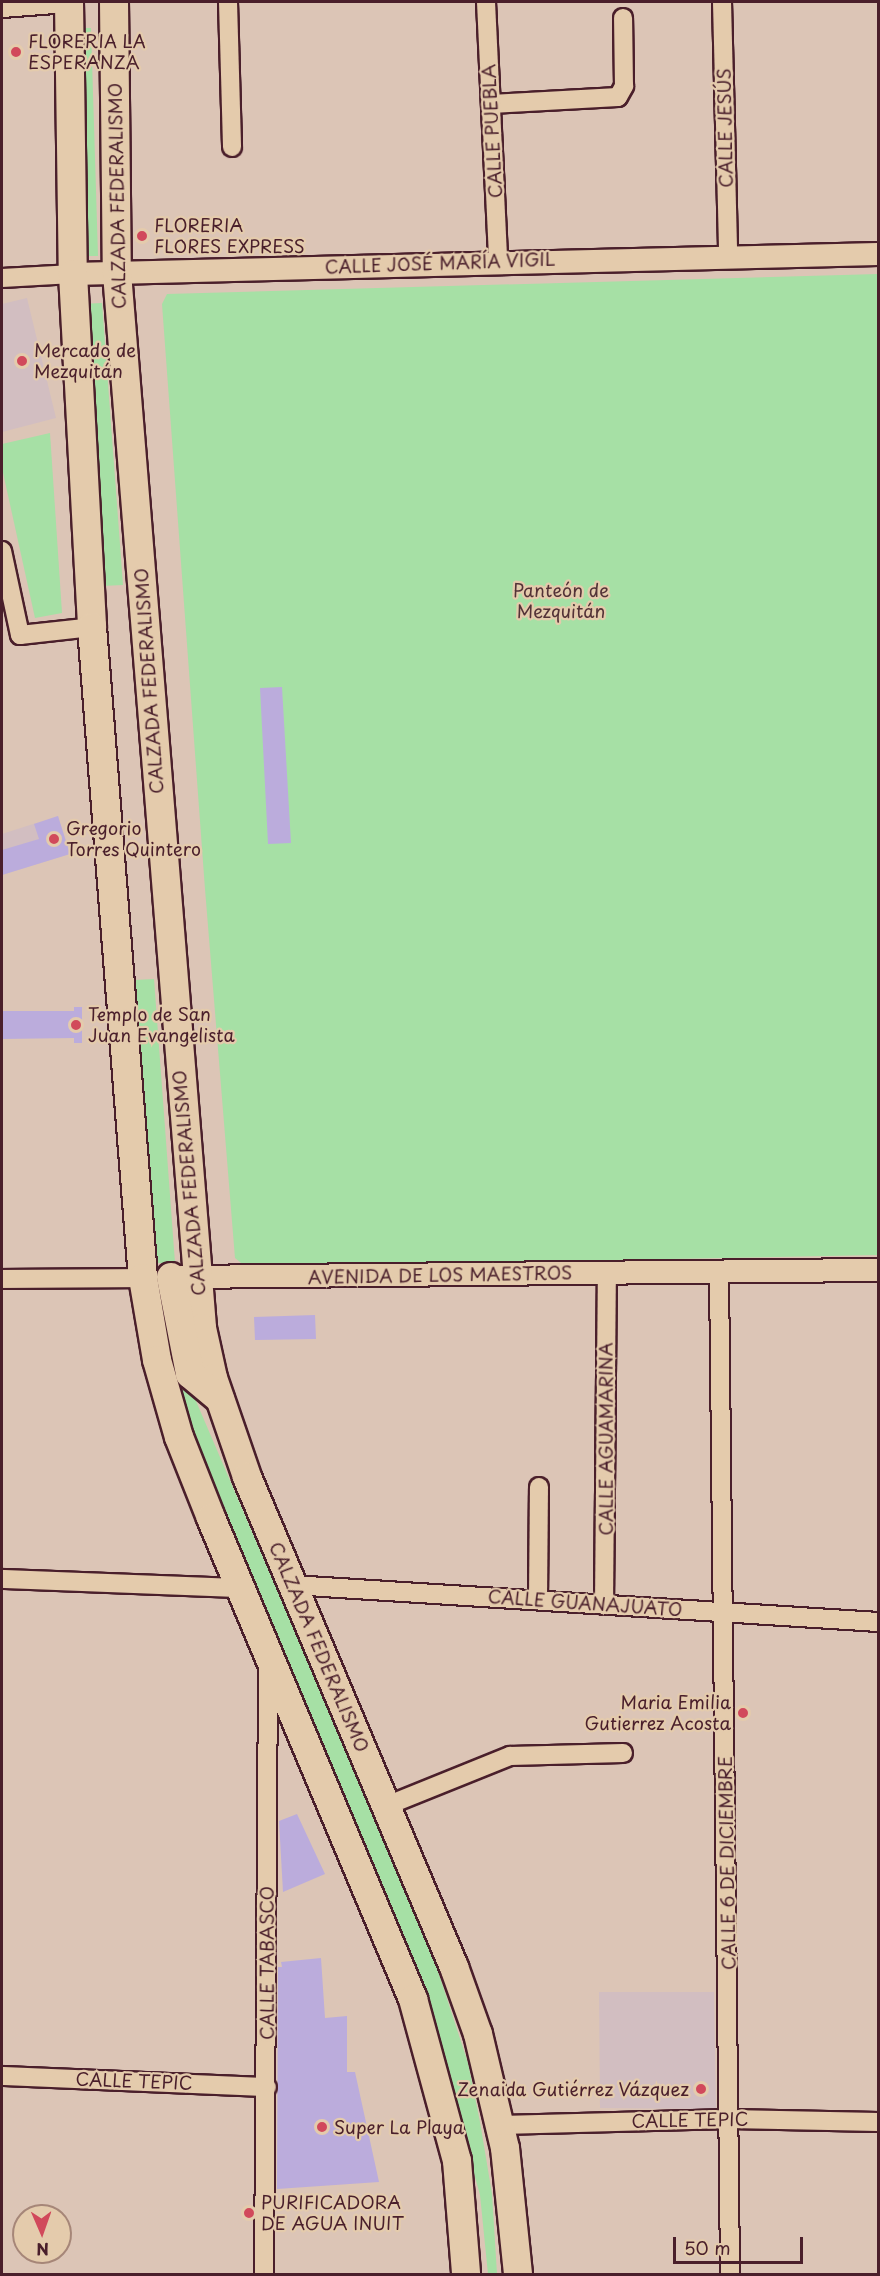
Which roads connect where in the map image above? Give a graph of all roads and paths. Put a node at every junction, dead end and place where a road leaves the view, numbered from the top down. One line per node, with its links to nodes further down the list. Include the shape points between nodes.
1 (54, 2): 7 (street)
2 (69, 2): 15 (main road, CALZADA FEDERALISMO)
3 (114, 2): 14 (main road, CALZADA FEDERALISMO)
4 (228, 2): 10 (street)
5 (486, 2): 9 (street, CALLE PUEBLA)
6 (722, 2): 12 (street, CALLE JESÚS)
7 (2, 6)
8 (623, 18): 9 (street, via 624,86 618,97)
9 (491, 104): 13 (street, CALLE PUEBLA)
10 (232, 147)
11 (879, 254): 12 (street, CALLE JOSÉ MARÍA VIGIL)
12 (728, 255): 13 (street, CALLE JOSÉ MARÍA VIGIL)
13 (498, 261): 14 (street, CALLE JOSÉ MARÍA VIGIL)
14 (117, 273): 15 (street, CALLE JOSÉ MARÍA VIGIL); 22 (main road, CALZADA FEDERALISMO)
15 (73, 274): 16 (street, CALLE JOSÉ MARÍA VIGIL); 18 (main road, CALZADA FEDERALISMO)
16 (2, 278)
17 (2, 551): 18 (street, via 20,635)
18 (92, 627): 22 (main road, CALZADA FEDERALISMO)
19 (879, 1270): 20 (street, AVENIDA DE LOS MAESTROS)
20 (719, 1272): 21 (street, AVENIDA DE LOS MAESTROS); 30 (street, CALLE 6 DE DICIEMBRE)
21 (607, 1273): 22 (street, AVENIDA DE LOS MAESTROS); 29 (street, CALLE AGUAMARINA)
22 (170, 1277): 23 (street, AVENIDA DE LOS MAESTROS); 26 (main road, CALZADA FEDERALISMO, via 202,1328 220,1399 247,1477); 27 (main road, CALZADA FEDERALISMO, via 157,1360 179,1437)
23 (2, 1279)
24 (539, 1487): 28 (street)
25 (2, 1579): 27 (street)
26 (292, 1585): 28 (street, CALLE GUANAJUATO); 34 (main road, CALZADA FEDERALISMO)
27 (241, 1588): 32 (main road, CALZADA FEDERALISMO)
28 (538, 1600): 29 (street, CALLE GUANAJUATO)
29 (604, 1605): 30 (street, CALLE GUANAJUATO)
30 (724, 1612): 31 (street, CALLE GUANAJUATO); 37 (street, CALLE 6 DE DICIEMBRE)
31 (879, 1622)
32 (267, 1652): 36 (street, CALLE TABASCO); 40 (main road, CALZADA FEDERALISMO, via 413,1999)
33 (623, 1753): 34 (street, via 510,1756)
34 (386, 1806): 39 (main road, CALZADA FEDERALISMO, via 454,1967 478,2034)
35 (2, 2076): 36 (street, CALLE TEPIC)
36 (267, 2087): 41 (street, CALLE TABASCO)
37 (730, 2119): 38 (street, CALLE TEPIC); 39 (street, CALLE TEPIC); 45 (street, CALLE 6 DE DICIEMBRE)
38 (879, 2122)
39 (501, 2125): 44 (main road, CALZADA FEDERALISMO)
40 (457, 2161): 42 (main road, CALZADA FEDERALISMO); 43 (main road, via 476,2196)
41 (264, 2274)
42 (466, 2274)
43 (483, 2274)
44 (518, 2274)
45 (730, 2274)

